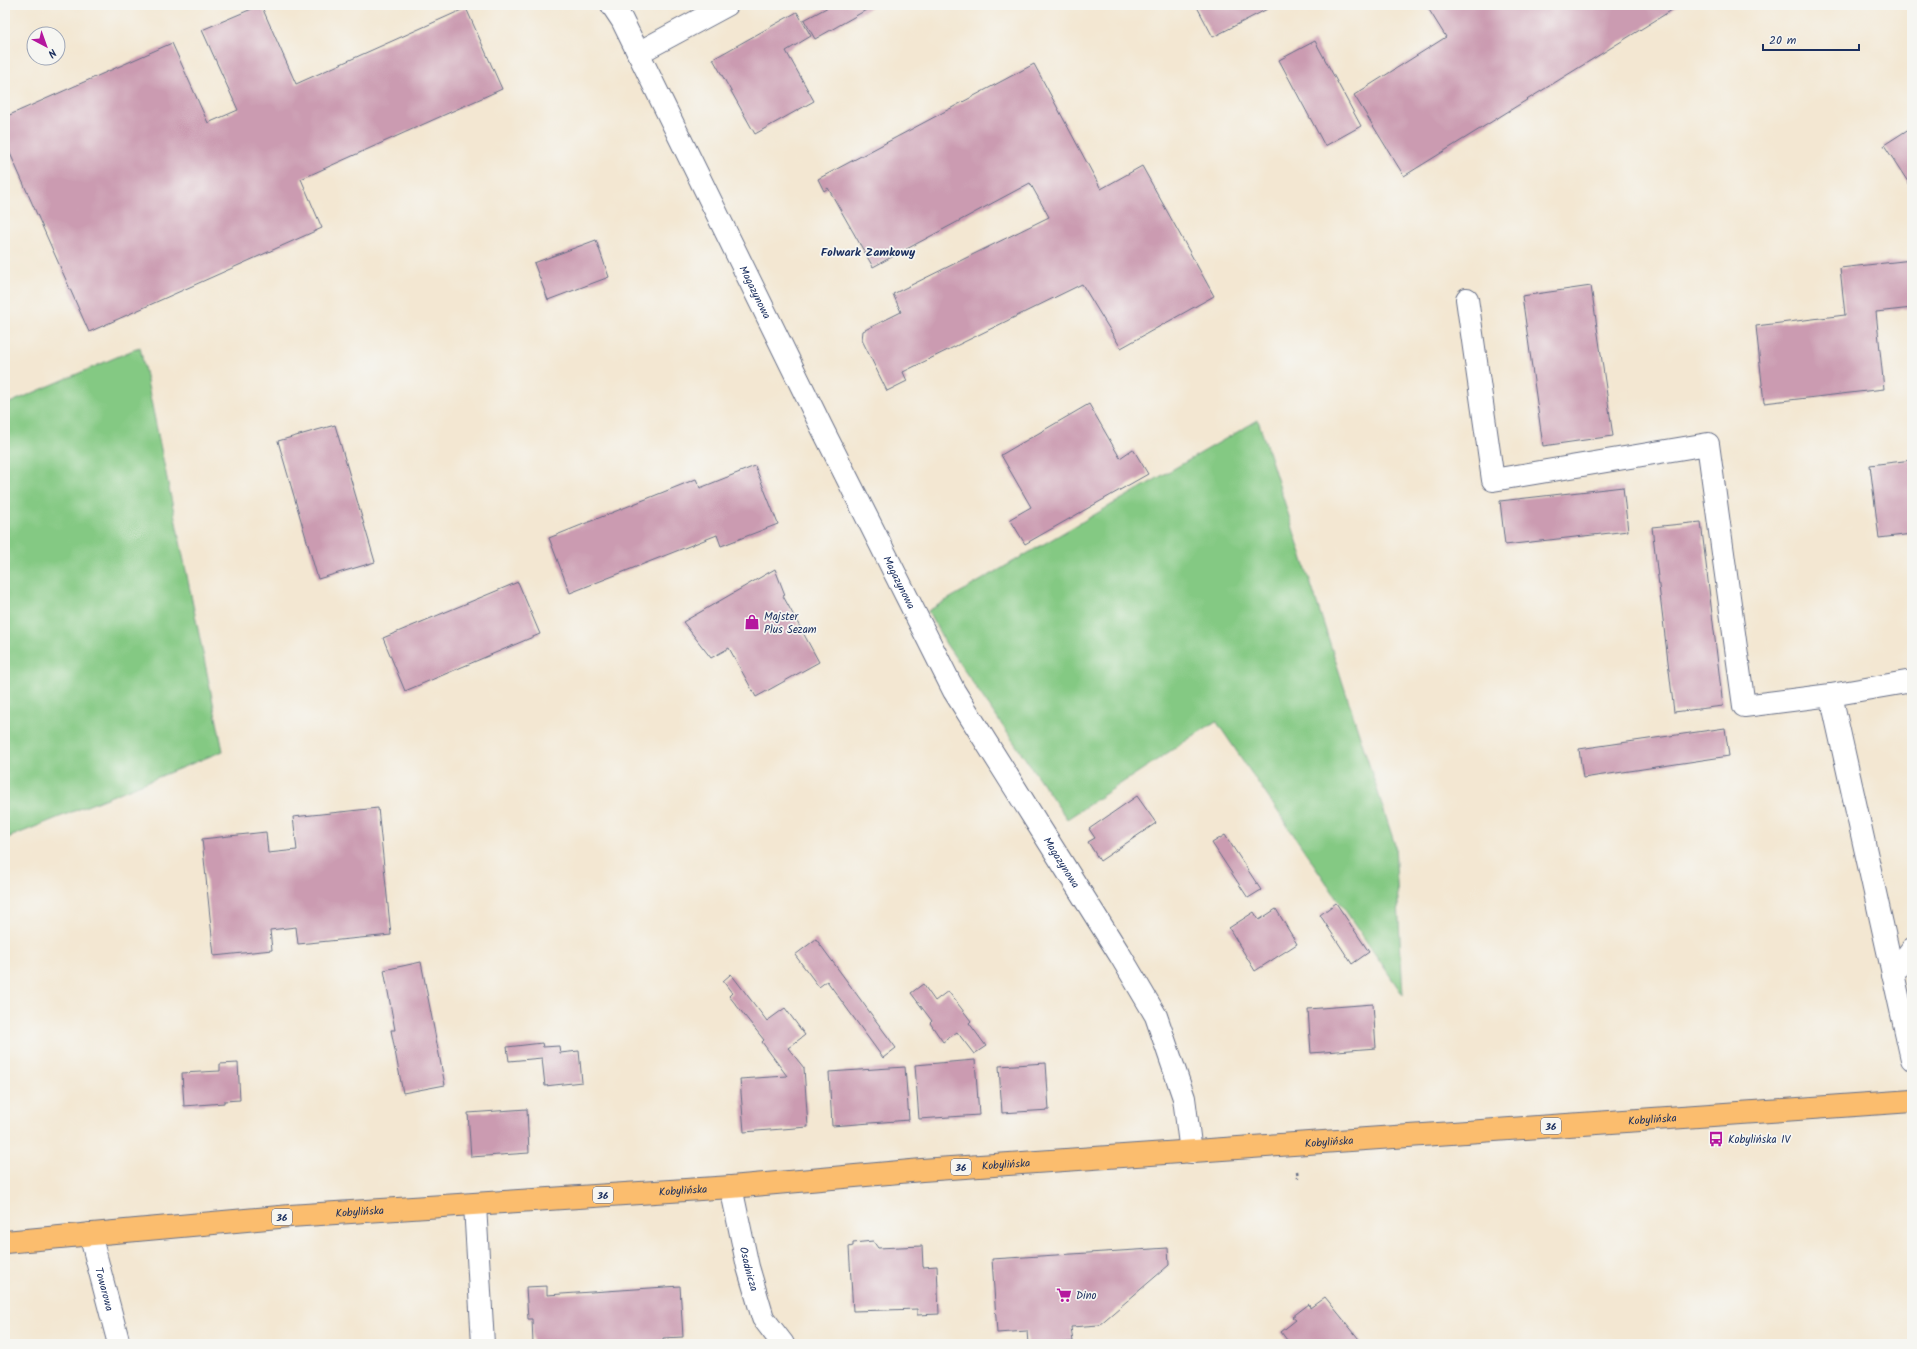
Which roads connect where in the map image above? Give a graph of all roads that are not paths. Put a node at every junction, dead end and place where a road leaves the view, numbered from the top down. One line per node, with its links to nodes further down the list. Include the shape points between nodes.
1 (612, 5): 3 (street, Magazynowa)
2 (727, 5): 3 (street)
3 (638, 53): 11 (street, Magazynowa, via 954,691 1156,1016 1184,1098)
4 (1467, 299): 6 (street, via 1493,480 1708,444 1744,706)
5 (1912, 681): 6 (street)
6 (1831, 695): 8 (street)
7 (1912, 949): 8 (street)
8 (1893, 974): 9 (street)
9 (1912, 1059)
10 (1912, 1101): 11 (main road, Kobylińska / 36)
11 (1191, 1152): 12 (main road, Kobylińska / 36)
12 (731, 1186): 13 (main road, Kobylińska / 36); 18 (street, Osadnicza, via 748,1267 763,1318)
13 (475, 1205): 14 (main road, Kobylińska / 36, via 290,1216); 17 (street)
14 (90, 1234): 15 (main road, Kobylińska / 36); 16 (street, Towarowa)
15 (5, 1242)
16 (119, 1344)
17 (483, 1344)
18 (783, 1344)

